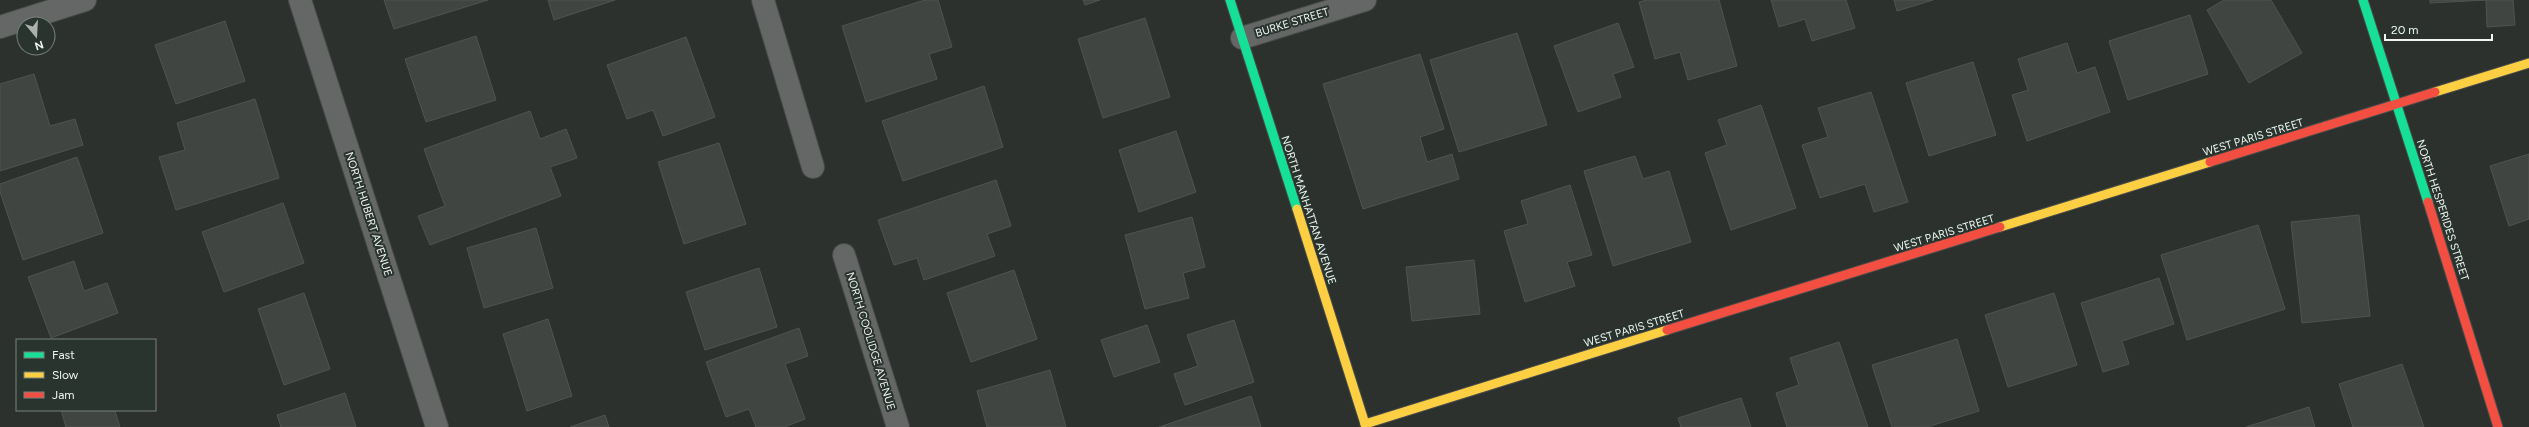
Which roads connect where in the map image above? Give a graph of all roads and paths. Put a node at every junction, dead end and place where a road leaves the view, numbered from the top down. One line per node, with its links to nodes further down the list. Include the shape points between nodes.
1 (85, 0): 7 (street)
2 (300, 0): 14 (street, NORTH HUBERT AVENUE)
3 (763, 0): 11 (street)
4 (1230, 0): 8 (street, NORTH MANHATTAN AVENUE)
5 (1365, 0): 8 (street, BURKE STREET)
6 (2363, 0): 10 (street, NORTH HESPERIDES STREET)
7 (0, 27)
8 (1242, 38): 13 (street, NORTH MANHATTAN AVENUE)
9 (2529, 63): 10 (street, WEST PARIS STREET)
10 (2396, 106): 13 (street, WEST PARIS STREET); 16 (street, NORTH HESPERIDES STREET)
11 (813, 167)
12 (844, 255): 15 (street, NORTH COOLIDGE AVENUE)
13 (1365, 426)
14 (437, 427)
15 (898, 427)
16 (2498, 427)

